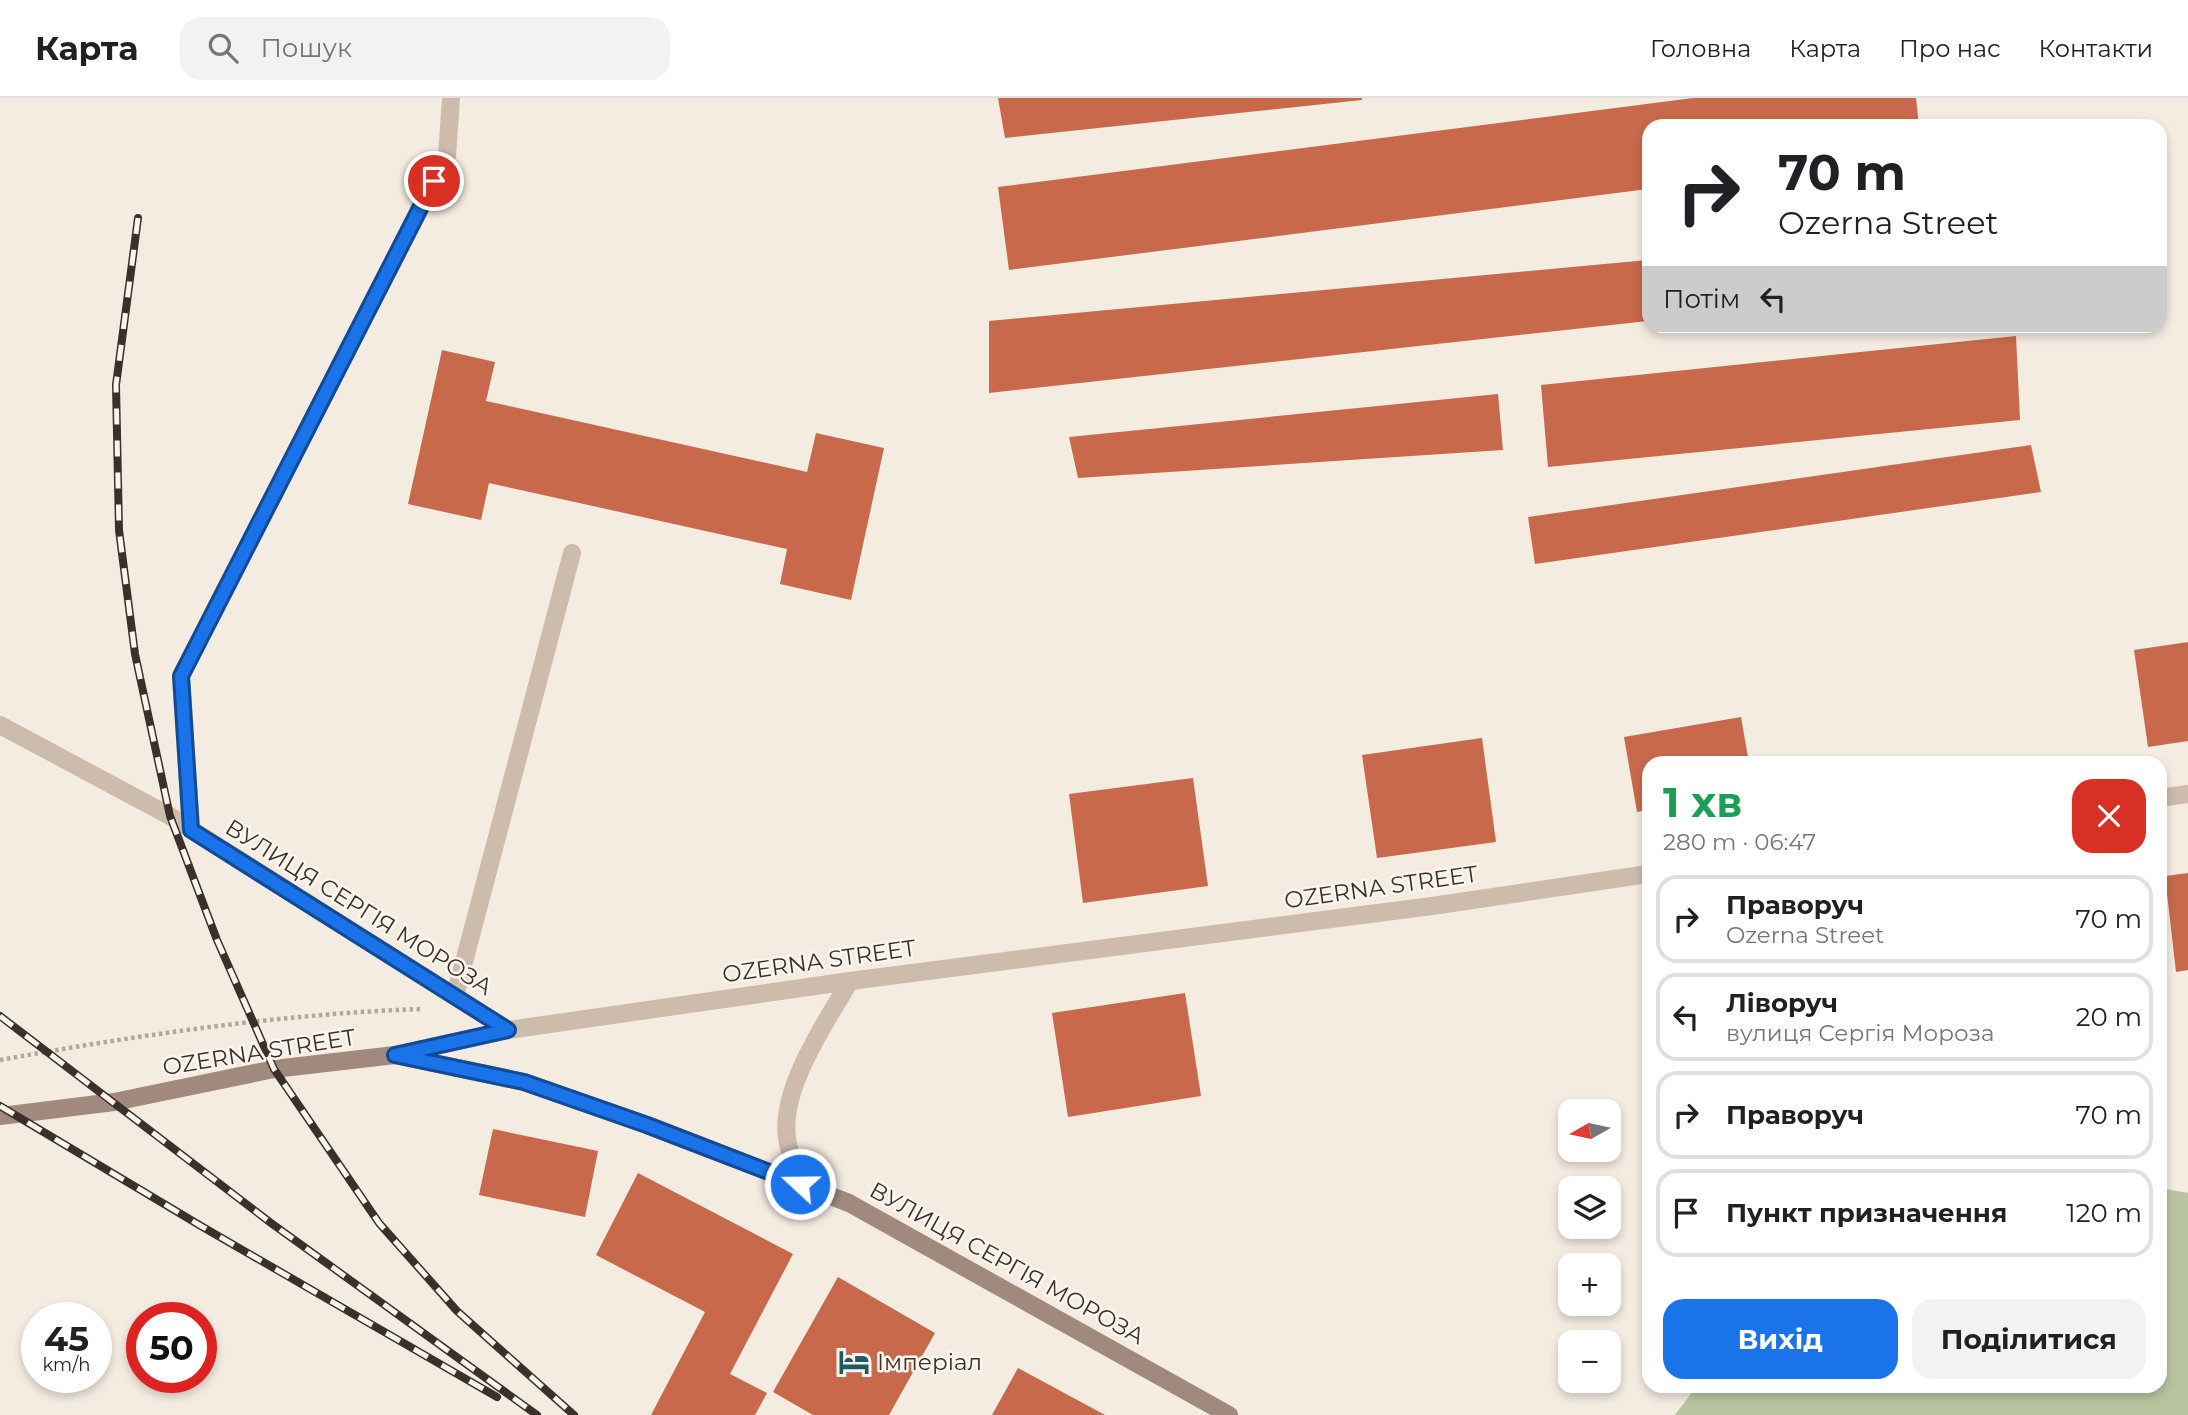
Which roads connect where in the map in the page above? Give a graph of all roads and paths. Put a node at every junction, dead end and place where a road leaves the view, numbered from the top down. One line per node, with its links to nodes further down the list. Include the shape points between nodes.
1 (451, 98): 6 (street, via 447,156 181,676)
2 (572, 553): 9 (street)
3 (0, 725): 6 (street, ВУЛИЦЯ СЕРГІЯ МОРОЗА)
4 (2188, 794): 5 (street)
5 (2167, 797)
6 (191, 830): 9 (street, ВУЛИЦЯ СЕРГІЯ МОРОЗА)
7 (1642, 875): 8 (street, OZERNA STREET)
8 (850, 981): 11 (street, OZERNA STREET); 15 (street, via 802,1066 789,1103 786,1137)
9 (455, 996): 11 (street, ВУЛИЦЯ СЕРГІЯ МОРОЗА)
10 (422, 1009): 13 (path, via 138,1036)
11 (508, 1030): 12 (street, OZERNA STREET)
12 (395, 1055): 14 (main road, OZERNA STREET, via 274,1069 114,1102); 15 (main road, ВУЛИЦЯ СЕРГІЯ МОРОЗА, via 524,1082)
13 (0, 1060)
14 (0, 1115)
15 (800, 1184): 16 (main road, ВУЛИЦЯ СЕРГІЯ МОРОЗА, via 849,1203)
16 (1229, 1415)

